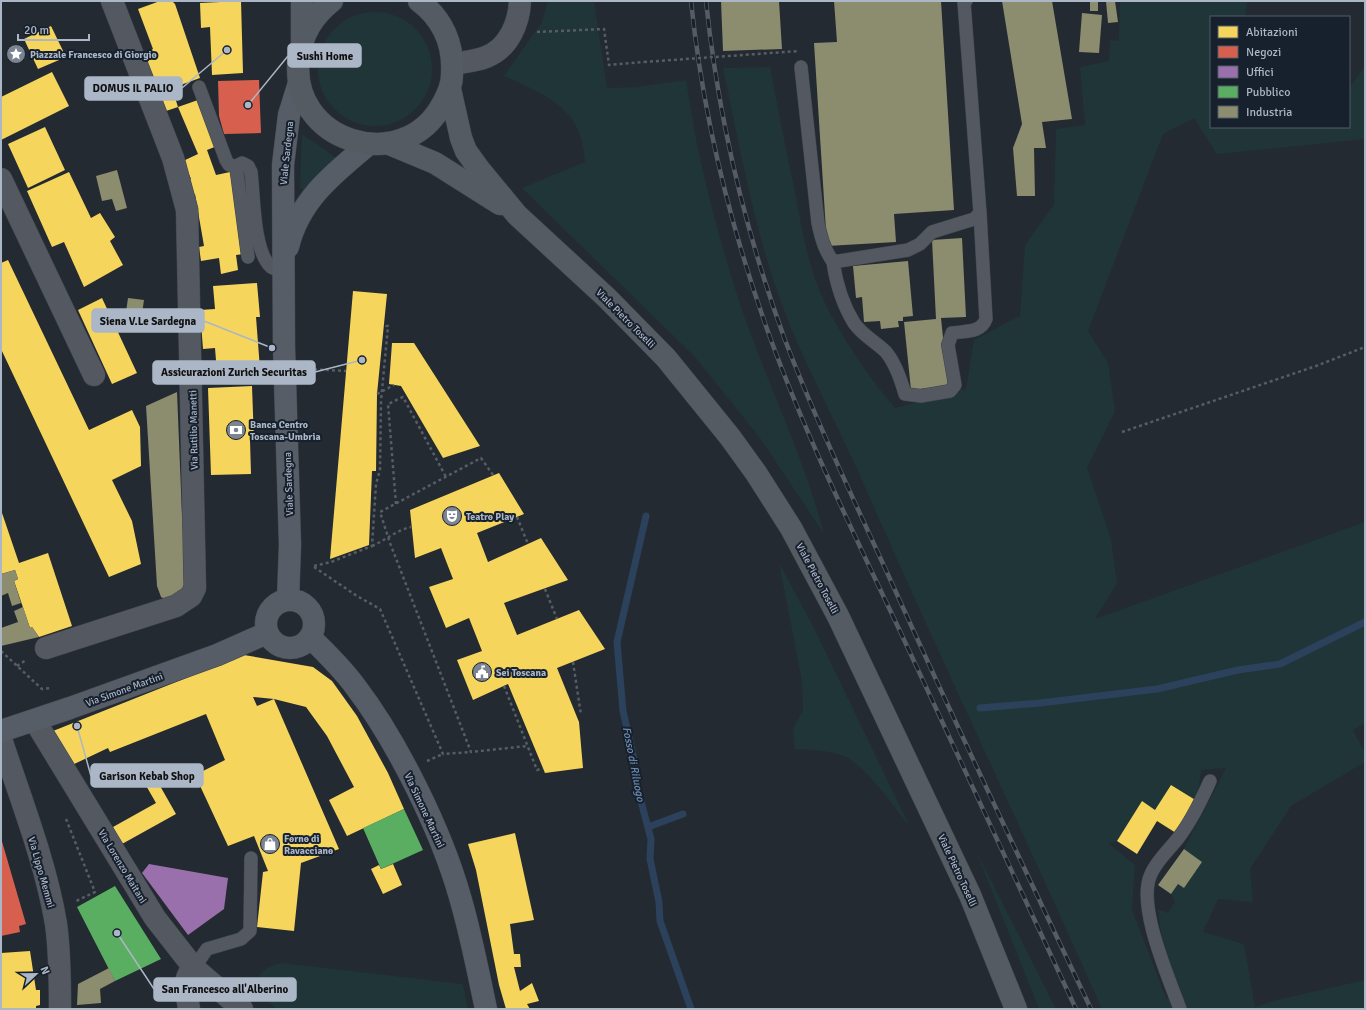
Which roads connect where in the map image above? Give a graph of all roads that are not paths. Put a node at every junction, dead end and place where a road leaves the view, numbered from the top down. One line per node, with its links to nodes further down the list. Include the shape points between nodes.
1 (112, 1): 25 (street, Via Rutilio Manetti, via 173,158 186,210 195,588 191,596 176,606)
2 (302, 1): 7 (main road, Viale Sardegna)
3 (332, 1): 7 (main road, Viale Sardegna, via 312,22)
4 (419, 1): 8 (main road, Viale Sardegna, via 443,27)
5 (520, 1): 8 (street, via 517,21 505,43 487,57)
6 (966, 1): 16 (lane, via 964,2)
7 (302, 42): 10 (main road, Viale Sardegna)
8 (453, 64): 12 (main road, Viale Sardegna)
9 (801, 67): 19 (lane, via 818,223 822,241)
10 (298, 83): 13 (main road, Viale Sardegna, via 311,112 324,125 349,140); 20 (street, Viale Sardegna, via 289,115 282,165)
11 (199, 87): 14 (lane, via 226,160 229,165)
12 (450, 89): 13 (main road, Viale Sardegna, via 441,109 426,125 408,137); 17 (main road, Viale Pietro Toselli, via 466,151)
13 (378, 144): 17 (main road, Viale Pietro Toselli, via 435,164); 20 (street, Viale Sardegna, via 324,182 310,198 294,228)
14 (236, 166): 18 (lane); 20 (lane, via 245,164 251,172 260,247 270,266)
15 (1, 179): 21 (street)
16 (980, 213): 19 (lane, via 974,219 932,232 920,244 908,250); 19 (lane, via 986,319 984,325 976,330 952,333 948,344 955,385 950,391 921,396 905,394 900,376 887,353 854,324 835,276)
17 (517, 215): 38 (main road, Viale Pietro Toselli, via 607,298 666,358 730,437 776,504 823,585 885,715 970,895)
18 (248, 257)
19 (833, 262)
20 (282, 272): 22 (street, Viale Sardegna, via 290,545)
21 (94, 375)
22 (288, 600): 23 (street, via 274,606 270,612 267,618); 24 (street, via 302,604 308,609 314,622)
23 (268, 633): 24 (street, via 277,645 292,648 305,643); 26 (street, Via Simone Martini, via 217,655)
24 (310, 637): 37 (street, Via Simone Martini, via 363,696 422,801 450,866 460,897)
25 (46, 648)
26 (35, 721): 27 (street, Via Simone Martini); 31 (street, Via Lorenzo Maitani, via 144,900)
27 (1, 731)
28 (1, 739): 32 (street, Via Lippo Memmi, via 44,873 56,923 60,963)
29 (1210, 781): 39 (lane, via 1191,821 1150,874 1148,915)
30 (251, 858): 31 (lane, via 250,931 241,939 207,950)
31 (194, 968): 33 (street, via 188,972 185,983); 36 (street, Via Lorenzo Maitani)
32 (60, 1009)
33 (189, 1009)
34 (215, 1009): 35 (street)
35 (232, 1009)
36 (242, 1009)
37 (486, 1009)
38 (1016, 1009)
39 (1180, 1009)

